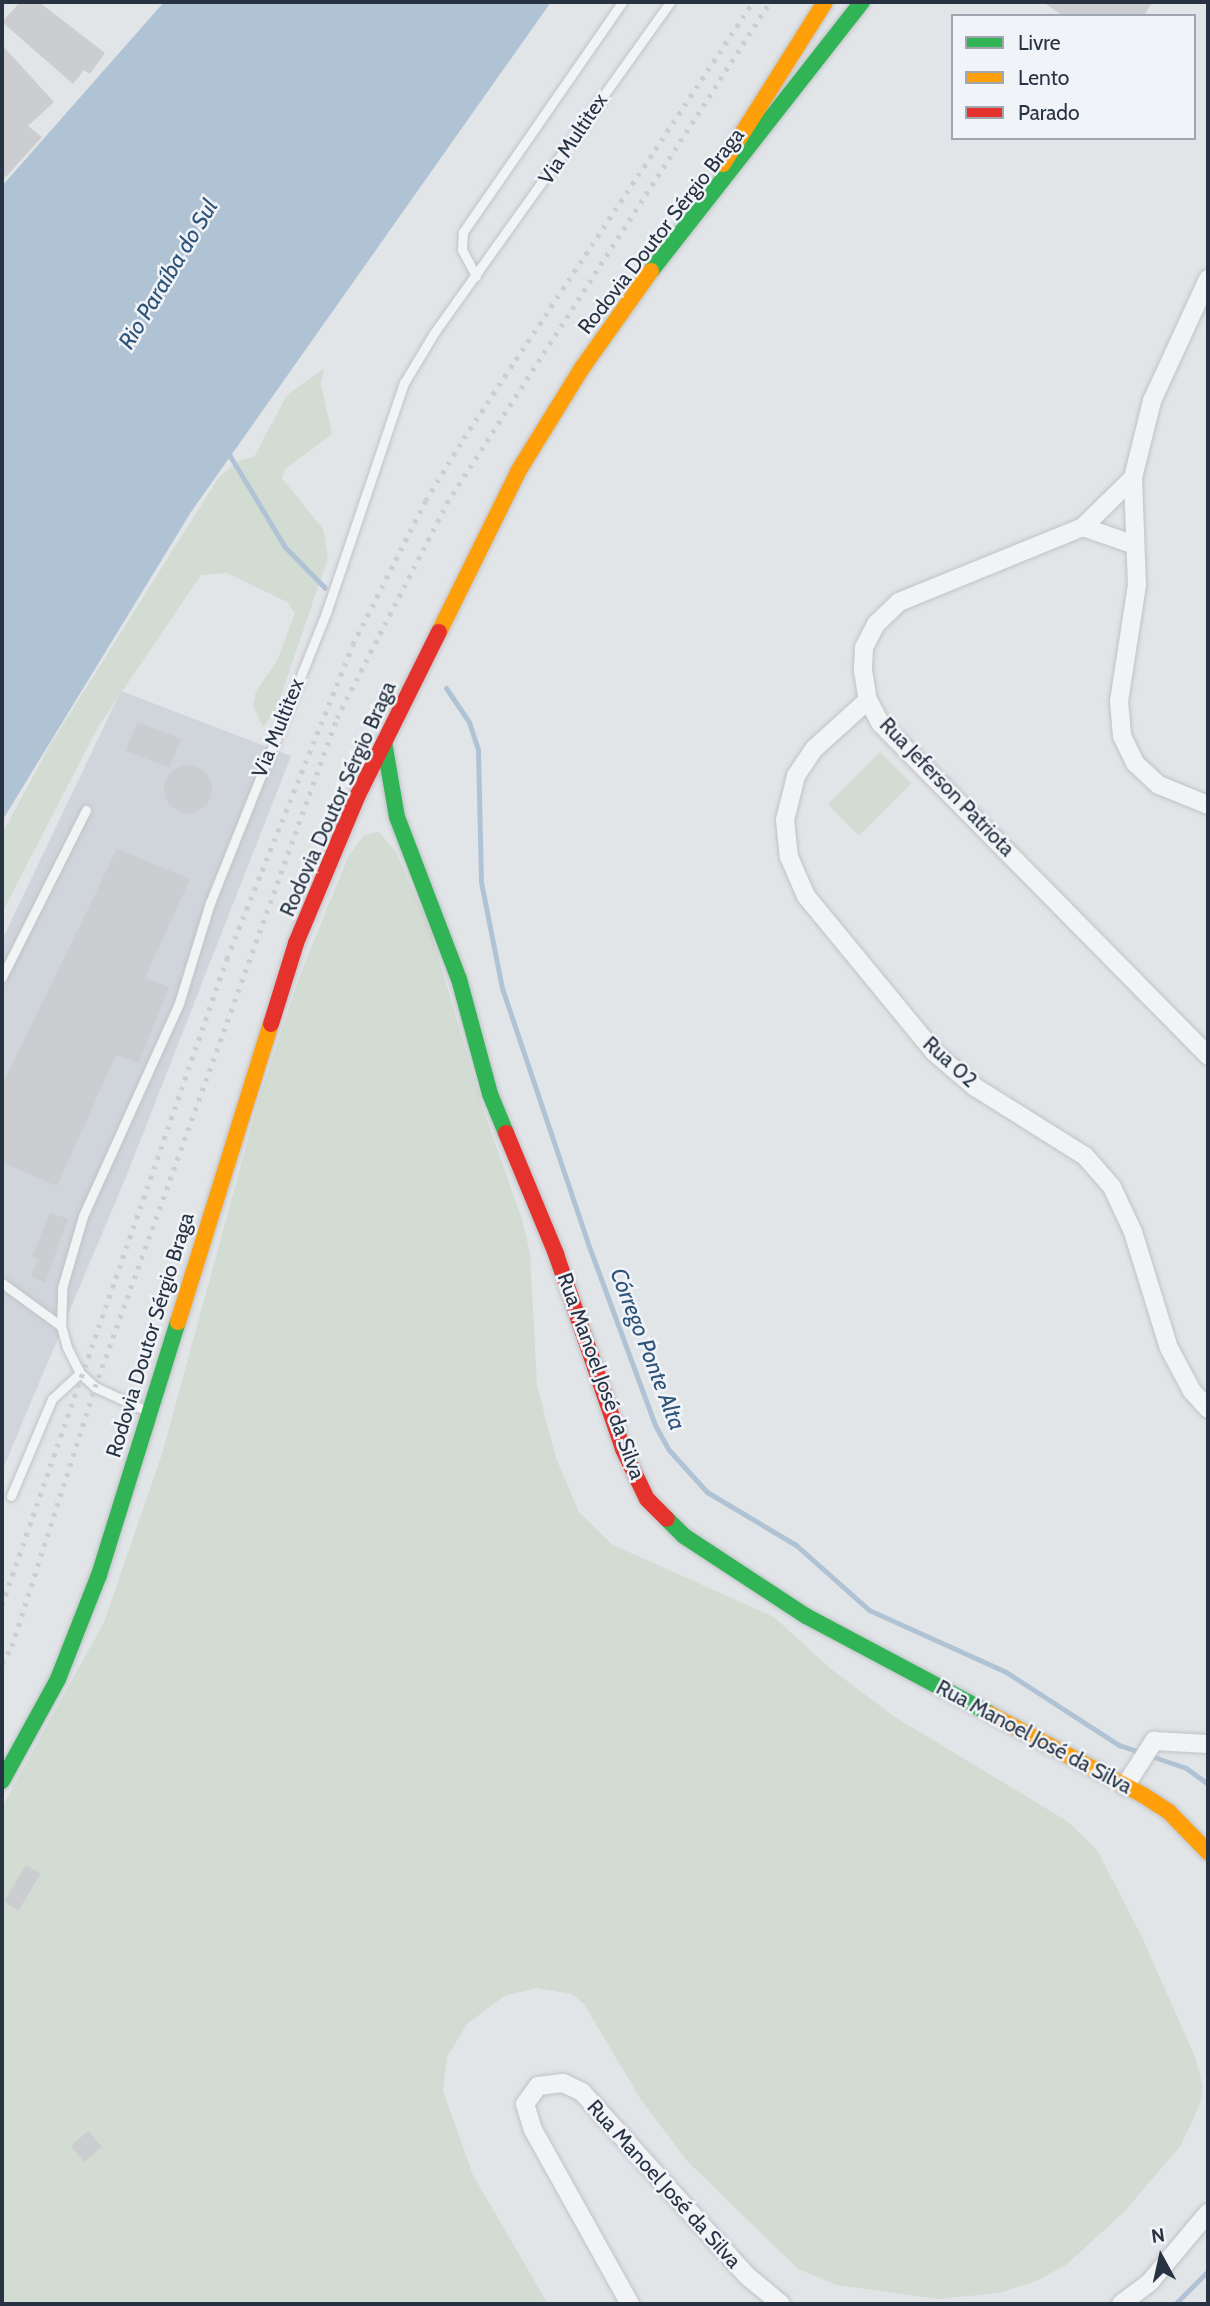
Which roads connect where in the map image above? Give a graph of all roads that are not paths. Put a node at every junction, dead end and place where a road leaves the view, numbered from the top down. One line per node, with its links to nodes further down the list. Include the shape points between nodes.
1 (622, 2): 6 (lane, Via Multitex, via 463,232 462,250)
2 (670, 2): 6 (lane, Via Multitex)
3 (825, 2): 5 (main road)
4 (862, 2): 5 (main road, Rodovia Doutor Sérgio Braga)
5 (680, 236): 12 (main road, Rodovia Doutor Sérgio Braga, via 582,368 519,470)
6 (476, 276): 20 (lane, Via Multitex, via 404,383 326,612 210,903 179,1003 94,1188 70,1253 62,1288)
7 (1208, 279): 8 (street, via 1152,401)
8 (1133, 478): 9 (street, Rua Jeferson Patriota); 10 (street)
9 (1083, 527): 10 (street); 11 (street, Rua Jeferson Patriota, via 899,602 876,624 864,648)
10 (1135, 545): 13 (street, via 1137,585 1119,701 1122,736 1135,763 1159,785)
11 (868, 700): 18 (street, Rua Jeferson Patriota, via 881,724); 22 (street, Rua 02, via 830,731 796,776 785,820 789,857 806,896 933,1052 975,1087 1085,1156 1112,1187 1133,1232 1169,1348 1192,1391)
12 (384, 742): 15 (main road, Rua Manoel José da Silva); 16 (main road, Rodovia Doutor Sérgio Braga)
13 (1208, 805)
14 (86, 810): 17 (lane)
15 (397, 817): 16 (main road, via 374,809 362,811); 27 (main road, Rua Manoel José da Silva, via 459,979 490,1094 556,1254 623,1449 647,1499 684,1536 806,1616)
16 (345, 824): 23 (main road, Rodovia Doutor Sérgio Braga, via 296,943)
17 (2, 977)
18 (1208, 1056)
19 (2, 1283): 20 (lane)
20 (61, 1326): 21 (lane)
21 (80, 1373): 23 (lane, via 94,1387); 24 (lane, via 52,1399)
22 (1208, 1409)
23 (147, 1411): 26 (main road, Rodovia Doutor Sérgio Braga, via 77,1634 58,1679)
24 (11, 1496)
25 (1208, 1744): 27 (street, via 1165,1738 1150,1744)
26 (2, 1781)
27 (1125, 1786): 28 (main road, Rua Manoel José da Silva, via 1169,1812)
28 (1208, 1852)
29 (1208, 2213): 32 (street, via 1150,2282)
30 (630, 2304): 31 (street, Rua Manoel José da Silva, via 533,2130 526,2104 528,2093 538,2086 563,2083 582,2092 746,2275)
31 (781, 2304)
32 (1121, 2304)

